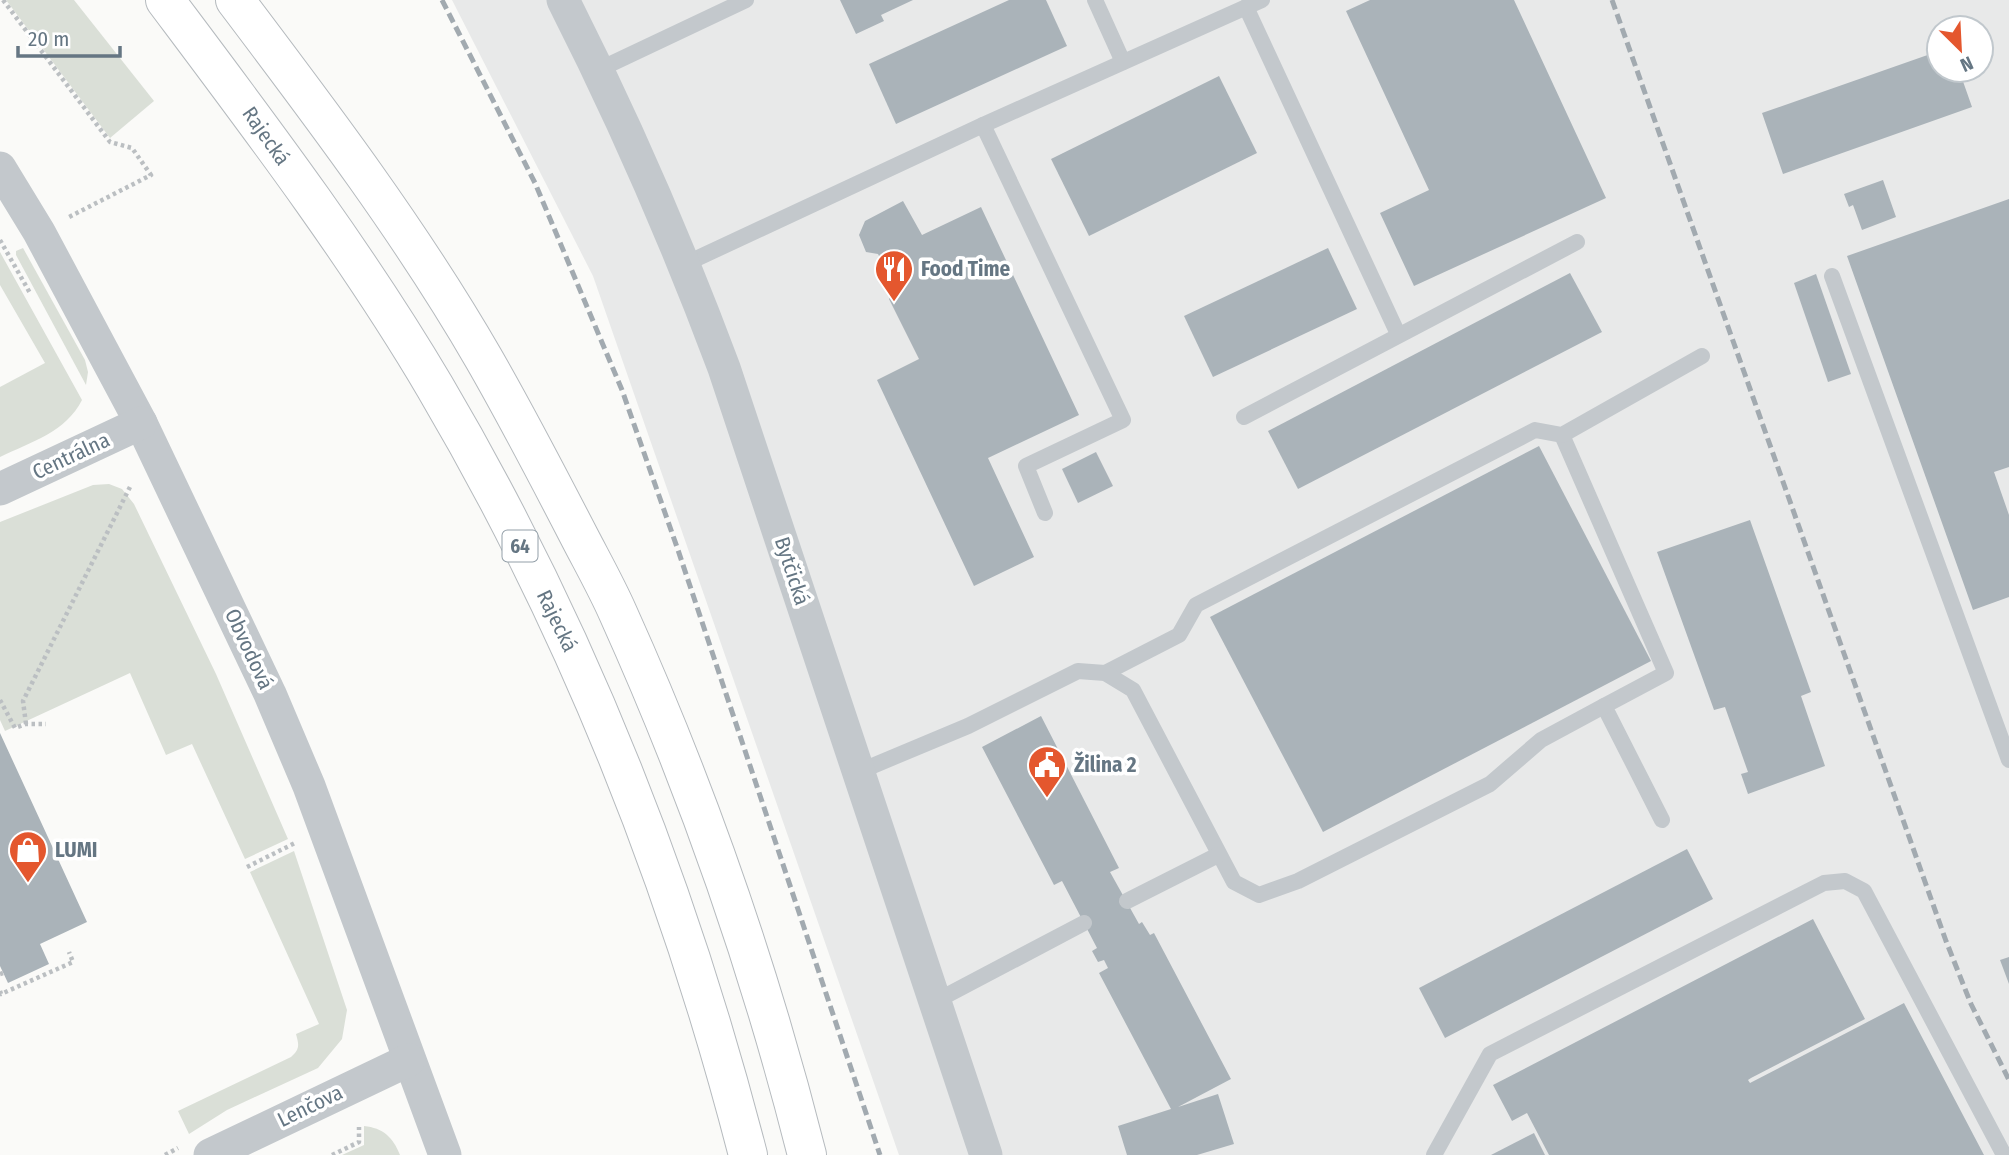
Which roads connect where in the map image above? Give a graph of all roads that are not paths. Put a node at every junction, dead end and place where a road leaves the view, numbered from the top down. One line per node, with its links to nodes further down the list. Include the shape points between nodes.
1 (165, 0): 34 (main road, Rajecká / 64, via 359,268 435,386 500,506 566,637 659,862 699,980)
2 (235, 0): 35 (main road, via 406,237 483,357 617,610 717,856)
3 (563, 0): 9 (street, Bytčická)
4 (746, 0): 9 (lane)
5 (1096, 0): 8 (lane)
6 (1262, 0): 7 (lane)
7 (1246, 7): 8 (lane); 15 (lane)
8 (1123, 62): 10 (lane)
9 (598, 70): 13 (street, Bytčická)
10 (983, 125): 13 (lane); 21 (lane, via 1123,419 1026,467)
11 (3, 177): 18 (street, Obvodová, via 39,232)
12 (1577, 242): 15 (lane)
13 (685, 264): 25 (street, Bytčická, via 760,471)
14 (1832, 276): 24 (lane)
15 (1398, 334): 17 (lane)
16 (1702, 356): 19 (lane)
17 (1244, 417)
18 (141, 423): 20 (street, Centrálna); 31 (street, Obvodová, via 294,751)
19 (1562, 435): 22 (lane, via 1535,430 1195,605 1179,635); 23 (lane, via 1666,673)
20 (0, 489)
21 (1045, 513)
22 (1105, 673): 25 (lane, via 1078,671 968,726); 27 (lane, via 1133,690)
23 (1604, 706): 26 (lane); 27 (lane, via 1541,740 1490,783 1298,881 1259,895 1234,882)
24 (2009, 760)
25 (858, 772): 30 (street, Bytčická)
26 (1662, 821)
27 (1218, 855): 28 (lane)
28 (1127, 901)
29 (1084, 923): 30 (lane)
30 (936, 1001): 36 (street, Bytčická)
31 (410, 1060): 32 (street, Lenčova); 33 (street, Obvodová)
32 (210, 1155)
33 (445, 1155)
34 (748, 1155)
35 (807, 1155)
36 (986, 1155)
37 (1434, 1155): 38 (lane, via 1490,1054 1824,883 1845,881 1864,891)
38 (2004, 1155)

